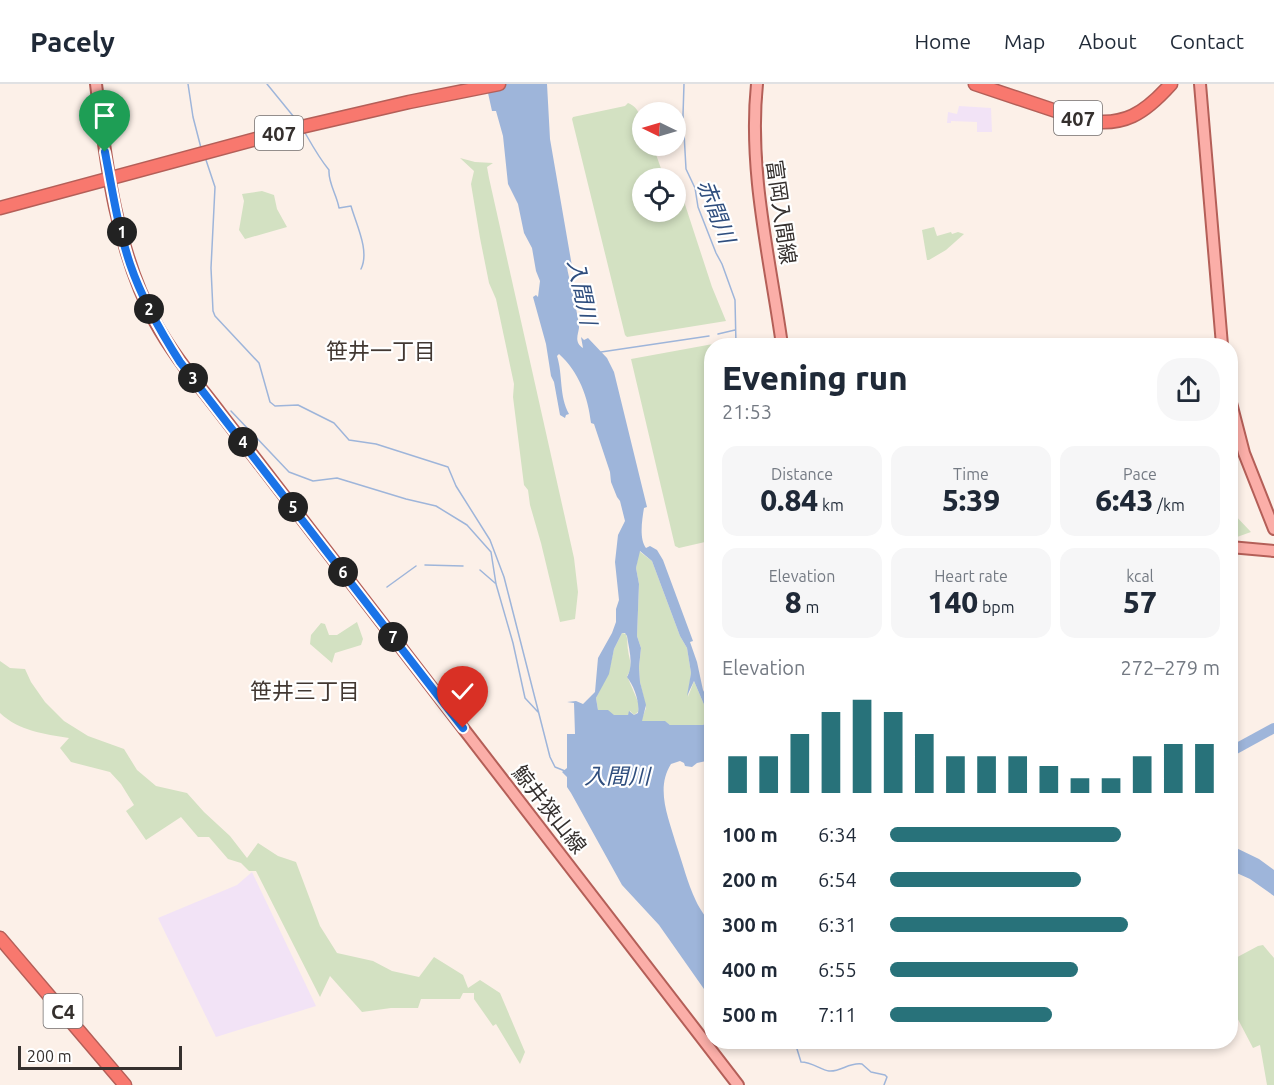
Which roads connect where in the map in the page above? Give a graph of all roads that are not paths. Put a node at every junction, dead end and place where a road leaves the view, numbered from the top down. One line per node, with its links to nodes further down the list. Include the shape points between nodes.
1 (96, 84): 7 (main road, 鯨井狭山線)
2 (499, 84): 7 (highway, 407, via 351,115)
3 (757, 84): 9 (main road, 富岡入間線, via 754,154)
4 (975, 84): 5 (highway, 407, via 1099,123 1140,113)
5 (1171, 84)
6 (1200, 84): 10 (main road)
7 (110, 178): 8 (highway, 407); 17 (main road, 鯨井狭山線, via 137,283 154,321 180,362)
8 (0, 208)
9 (781, 338)
10 (1221, 338)
11 (1238, 430): 12 (main road)
12 (1274, 529)
13 (1238, 547): 14 (main road)
14 (1274, 551)
15 (0, 938): 20 (highway, C4)
16 (0, 950): 19 (highway, C4)
17 (704, 1041)
18 (710, 1049): 21 (main road, 鯨井狭山線)
19 (115, 1085)
20 (125, 1085)
21 (738, 1085)

